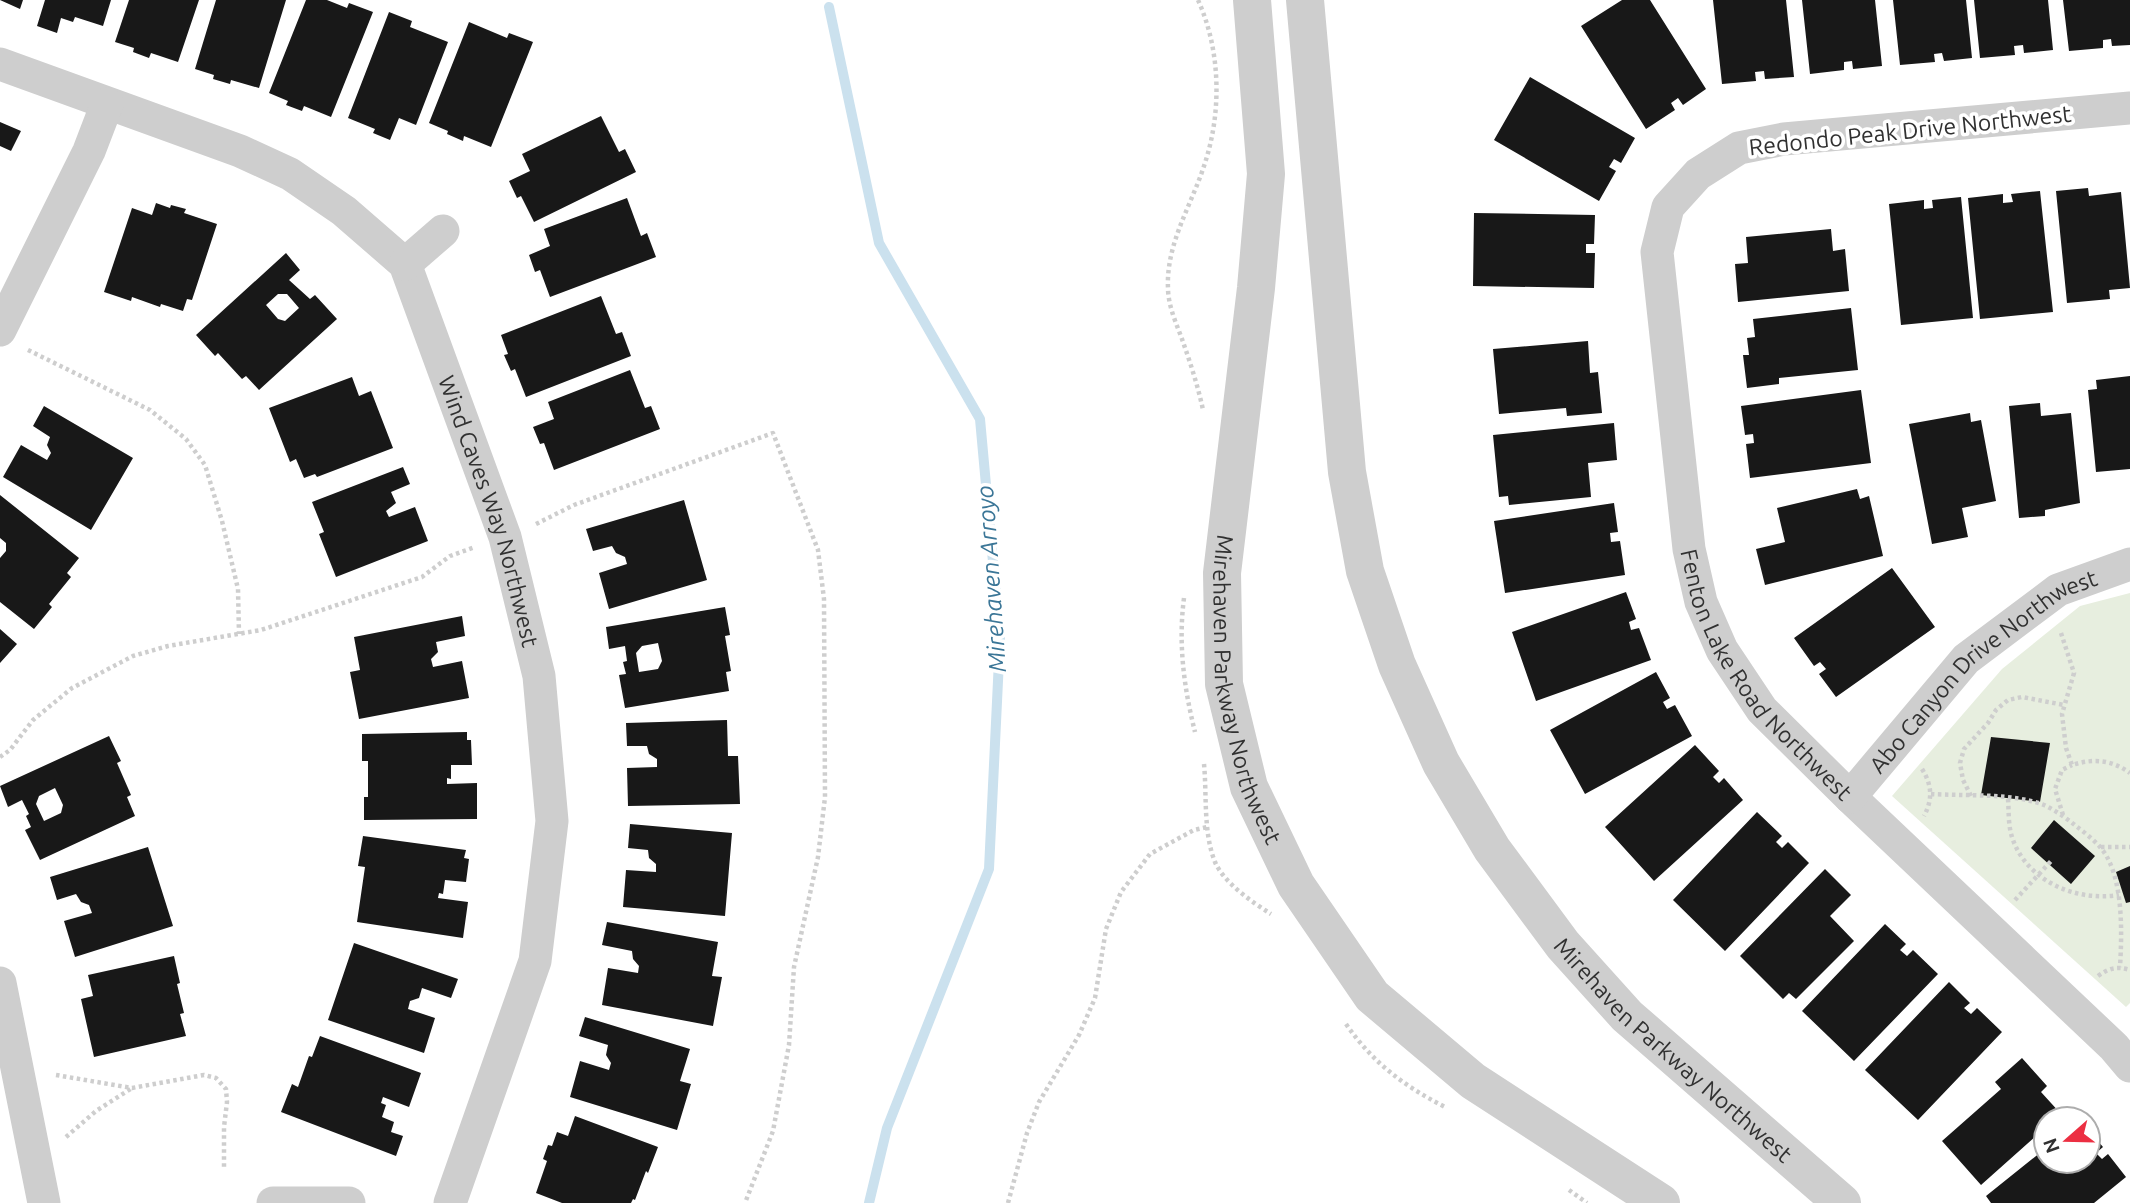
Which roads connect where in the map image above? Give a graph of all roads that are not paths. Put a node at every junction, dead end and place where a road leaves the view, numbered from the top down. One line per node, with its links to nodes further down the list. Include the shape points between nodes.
1 (1252, 0): 18 (street, Mirehaven Parkway Northwest, via 1266,174 1222,573 1224,684 1249,787 1296,885 1372,996 1472,1081)
2 (1305, 0): 19 (street, Mirehaven Parkway Northwest, via 1347,472 1365,571 1396,665 1441,763 1492,849 1563,945 1627,1016)
3 (0, 64): 4 (street, Wind Caves Way Northwest)
4 (107, 104): 8 (street, Wind Caves Way Northwest, via 240,151 290,174 344,211); 9 (street, via 89,151)
5 (2130, 108): 6 (street, Redondo Peak Drive Northwest, via 1784,139 1739,148)
6 (1698, 174): 11 (street, Fenton Lake Road Northwest, via 1668,207 1657,252 1689,549 1701,602 1722,650 1762,710)
7 (443, 231): 8 (street)
8 (405, 264): 17 (street, Wind Caves Way Northwest, via 505,537 540,676 552,821 535,961)
9 (0, 330)
10 (2130, 564): 11 (street, Abo Canyon Drive Northwest, via 2058,590 1966,659)
11 (1850, 797): 13 (street, Fenton Lake Road Northwest)
12 (0, 983): 14 (street)
13 (2125, 1049)
14 (44, 1203)
15 (273, 1203): 16 (street)
16 (349, 1203)
17 (450, 1203)
18 (1661, 1203)
19 (1842, 1203)

